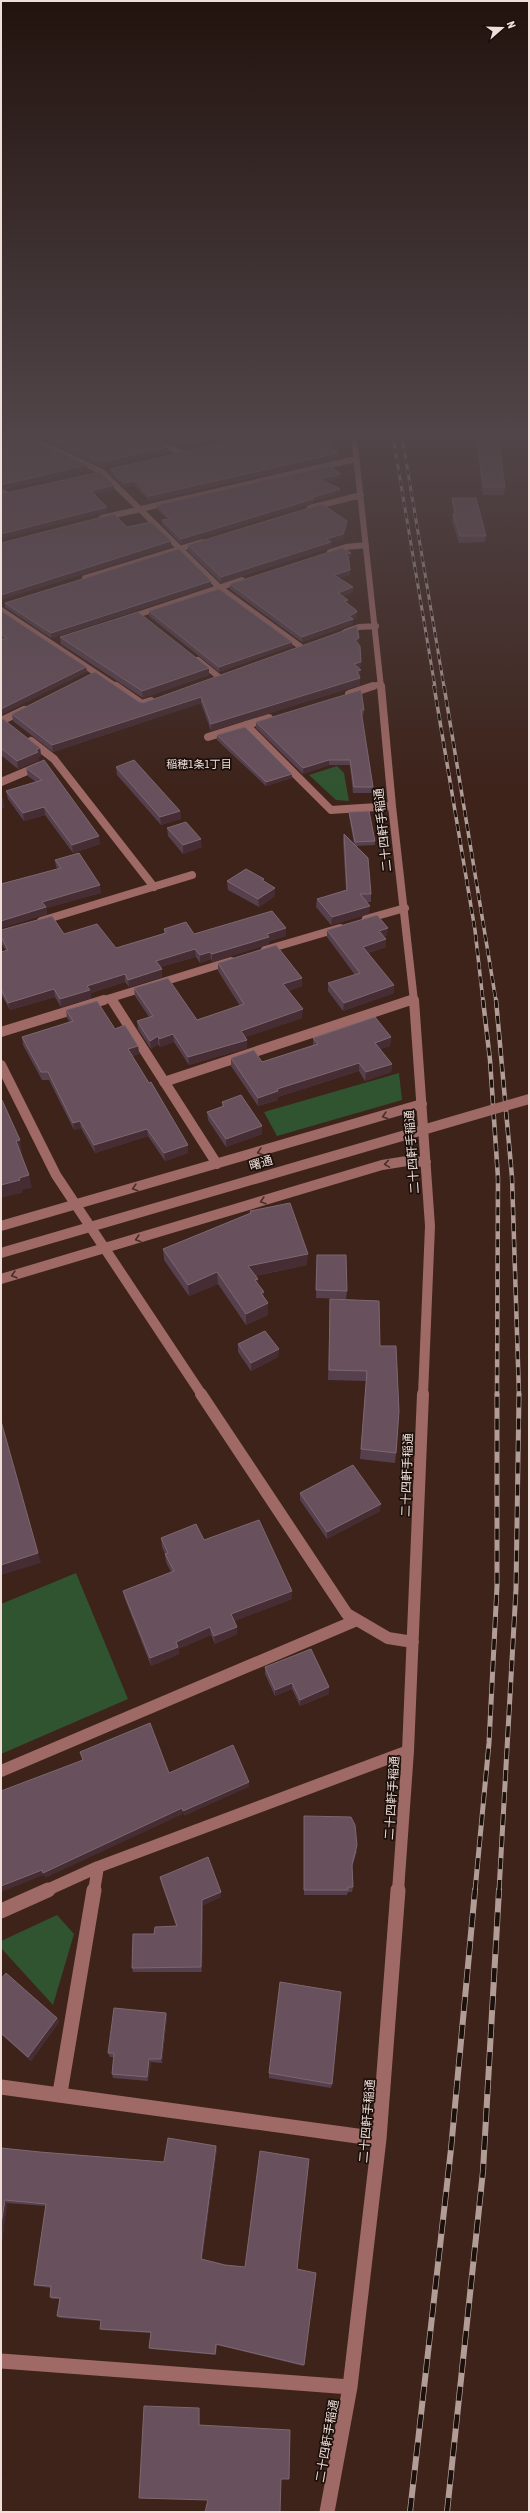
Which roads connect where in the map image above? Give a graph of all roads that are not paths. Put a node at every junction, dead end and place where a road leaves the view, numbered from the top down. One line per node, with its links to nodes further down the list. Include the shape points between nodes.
1 (161, 554): 5 (street)
2 (187, 554): 6 (street)
3 (367, 554): 11 (street, 二十四軒手稲通)
4 (250, 578): 6 (street)
5 (76, 581)
6 (220, 588): 8 (street); 16 (street)
7 (1, 610): 14 (street)
8 (140, 614): 9 (street); 10 (street)
9 (146, 619)
10 (117, 621)
11 (376, 626): 12 (street, via 359,627); 22 (street, 二十四軒手稲通)
12 (337, 635)
13 (58, 640): 14 (street)
14 (50, 643): 19 (street)
15 (308, 645): 16 (street)
16 (301, 647): 17 (street)
17 (294, 650)
18 (194, 657): 20 (street, via 215,678)
19 (96, 673): 21 (street); 24 (street, via 142,704)
20 (226, 674)
21 (89, 677)
22 (381, 684): 23 (street); 33 (street, 二十四軒手稲通)
23 (344, 695)
24 (156, 699)
25 (32, 706): 27 (street)
26 (276, 716): 28 (street)
27 (5, 722)
28 (246, 725): 30 (street); 33 (street, via 331,810)
29 (23, 735): 31 (street)
30 (208, 737)
31 (54, 759): 32 (street); 35 (street)
32 (1, 782)
33 (392, 806): 36 (street, 二十四軒手稲通)
34 (192, 875): 35 (street)
35 (154, 887): 37 (street)
36 (405, 908): 38 (street); 41 (street, 二十四軒手稲通)
37 (30, 925)
38 (254, 954)
39 (239, 958): 40 (street)
40 (111, 998): 42 (street); 44 (street)
41 (414, 999): 44 (street); 46 (street, 二十四軒手稲通)
42 (1, 1032)
43 (1, 1065): 49 (street, via 56,1175)
44 (164, 1082): 48 (street)
45 (529, 1099): 52 (street, 曙通, bridge)
46 (422, 1104): 47 (street, 二十四軒手稲通); 48 (street, one-way to 48)
47 (426, 1162): 51 (street, one-way to 51, via 382,1164); 55 (street, 二十四軒手稲通, via 430,1226)
48 (217, 1164): 49 (street, one-way to 49)
49 (77, 1204): 50 (street); 51 (street)
50 (1, 1226)
51 (105, 1249): 53 (street, one-way to 53); 54 (street, via 347,1614)
52 (1, 1253)
53 (1, 1279)
54 (357, 1620): 55 (street, via 388,1638); 57 (street)
55 (412, 1642): 56 (street, 二十四軒手稲通)
56 (408, 1751): 58 (street); 62 (street, 二十四軒手稲通)
57 (1, 1771)
58 (98, 1867): 59 (street); 61 (street)
59 (1, 1910)
60 (1, 2087): 61 (street)
61 (60, 2093): 62 (street)
62 (379, 2139): 64 (street, 二十四軒手稲通)
63 (1, 2361): 64 (street)
64 (350, 2386): 65 (street, 二十四軒手稲通)
65 (327, 2512)

